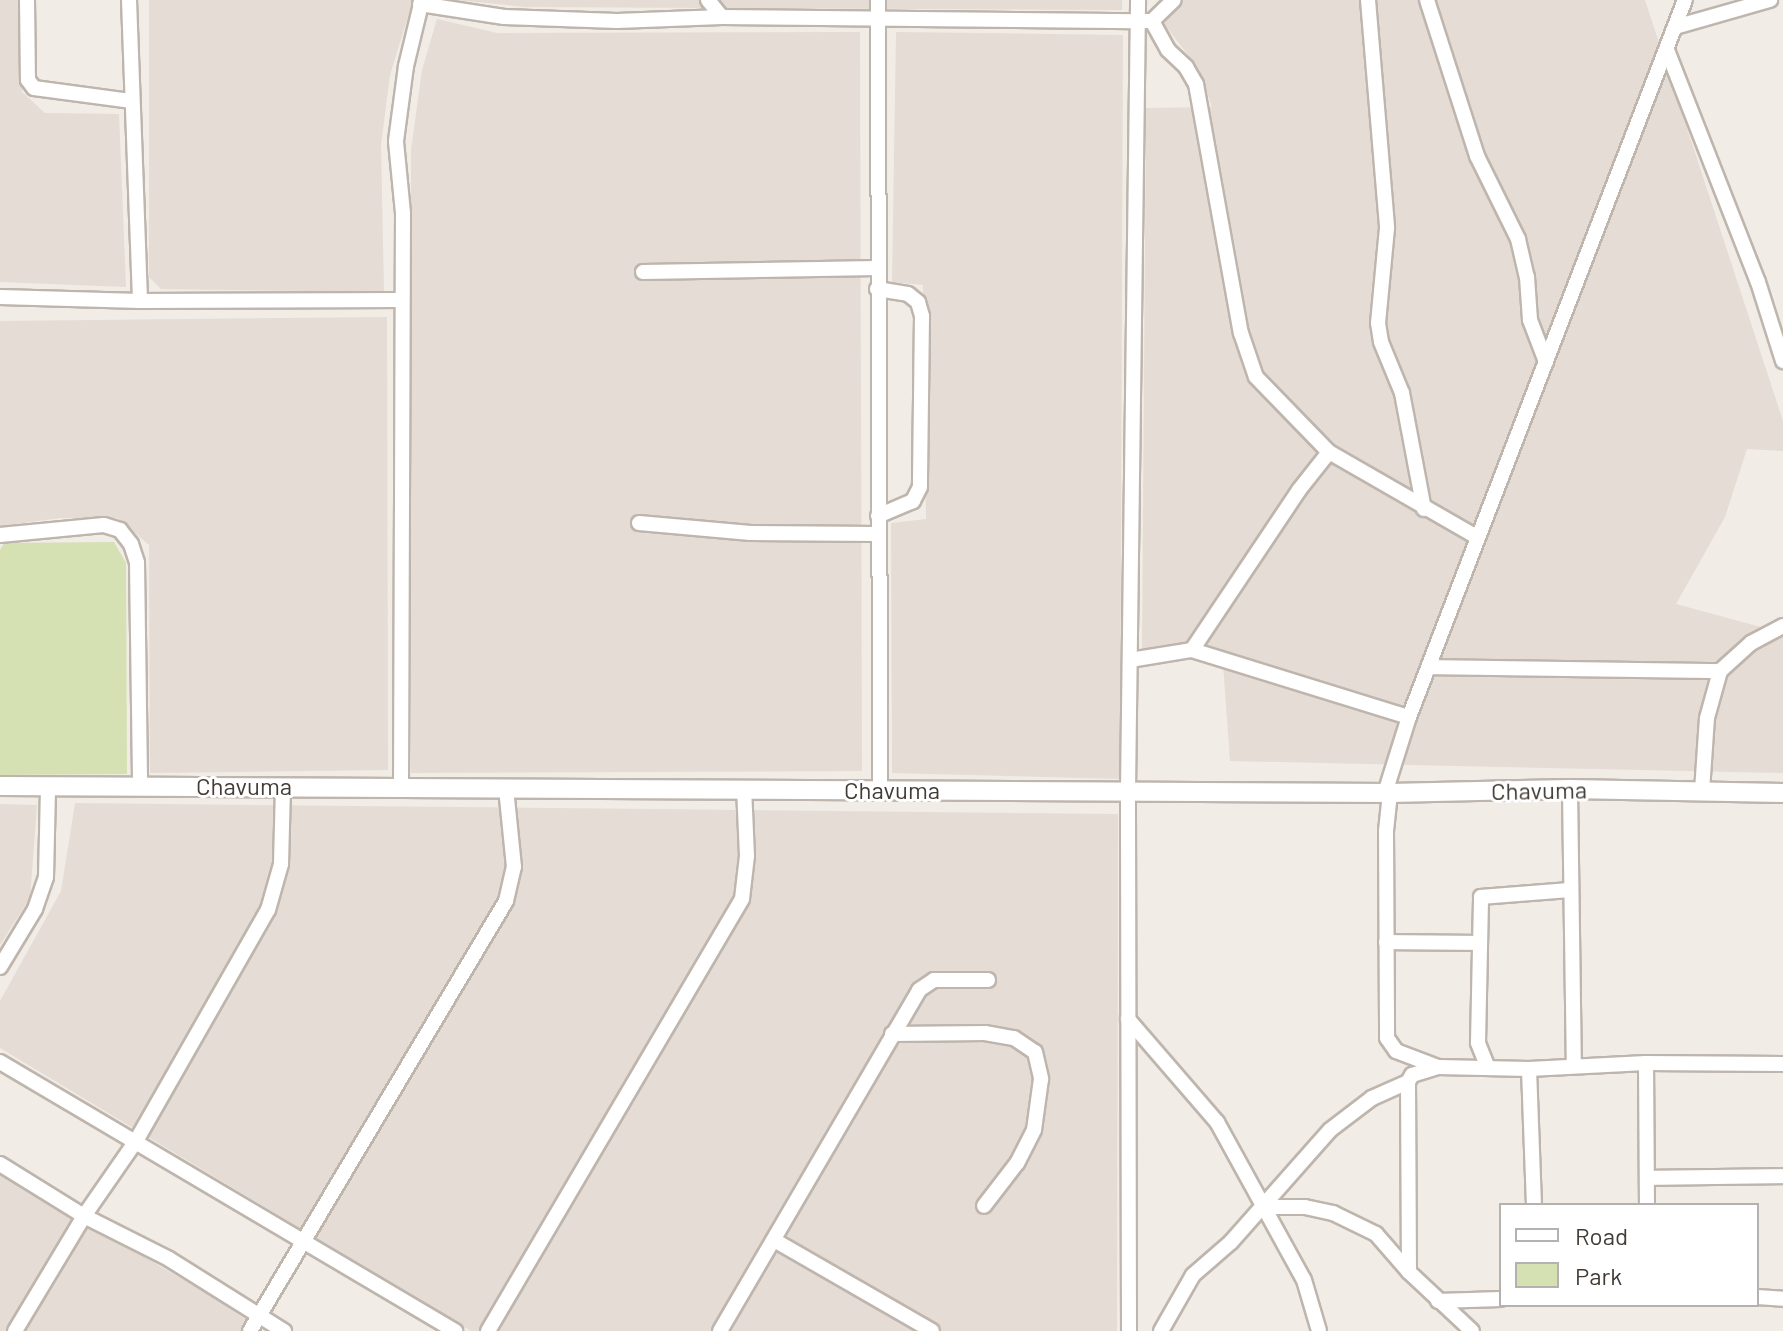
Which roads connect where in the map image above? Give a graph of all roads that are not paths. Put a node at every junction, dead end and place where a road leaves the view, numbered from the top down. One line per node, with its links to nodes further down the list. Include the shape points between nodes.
1 (27, 0): 17 (street, via 28,80 34,88)
2 (129, 0): 17 (street)
3 (708, 0): 12 (street)
4 (878, 0): 13 (street)
5 (1138, 0): 14 (street)
6 (1174, 0): 14 (street)
7 (1368, 0): 27 (street, via 1387,228 1378,323 1402,393)
8 (1427, 0): 25 (street, via 1477,156 1524,257 1530,320)
9 (1685, 0): 15 (street)
10 (1770, 0): 15 (street)
11 (421, 2): 12 (street, via 504,17); 22 (street, via 396,141 403,213)
12 (722, 17): 13 (street)
13 (878, 17): 14 (street); 18 (street)
14 (1145, 21): 26 (street, via 1196,84 1248,358 1268,393); 35 (street)
15 (1675, 27): 16 (street)
16 (1667, 50): 24 (street, via 1758,282); 25 (street)
17 (132, 101): 23 (street)
18 (877, 268): 19 (street); 20 (street)
19 (643, 272)
20 (877, 289): 28 (street); 28 (street, via 908,294 918,302 922,316 920,487 913,501)
21 (0, 297): 23 (street)
22 (402, 300): 23 (street); 43 (street)
23 (140, 301)
24 (1783, 361)
25 (1546, 362): 32 (street)
26 (1329, 452): 27 (street); 34 (street)
27 (1424, 509): 32 (street)
28 (878, 516): 30 (street)
29 (639, 523): 30 (street, via 751,533)
30 (877, 534): 47 (street)
31 (0, 535): 41 (street, via 104,525 120,530 131,544 137,563)
32 (1477, 537): 36 (street)
33 (1783, 626): 37 (street, via 1751,643)
34 (1192, 650): 35 (street); 38 (street)
35 (1130, 660): 48 (street)
36 (1429, 667): 37 (street); 38 (street)
37 (1720, 671): 49 (street, via 1707,718)
38 (1409, 717): 50 (street)
39 (0, 786): 40 (street, Chavuma)
40 (48, 786): 41 (street, Chavuma); 55 (street, via 46,877 35,909)
41 (140, 786): 42 (street, Chavuma)
42 (283, 786): 43 (street, Chavuma); 67 (street, via 281,864 268,910)
43 (401, 787): 44 (street, Chavuma)
44 (506, 788): 45 (street, Chavuma); 77 (street, via 514,867 506,901)
45 (744, 788): 47 (street, Chavuma); 88 (street, via 747,856 742,899)
46 (1570, 789): 49 (street, Chavuma); 50 (street, Chavuma); 52 (street)
47 (880, 790): 48 (street, Chavuma)
48 (1128, 790): 50 (street, Chavuma); 57 (street)
49 (1702, 791): 51 (street, Chavuma)
50 (1388, 793): 53 (street)
51 (1783, 793)
52 (1569, 890): 54 (street, via 1481,897); 62 (street)
53 (1386, 942): 54 (street); 63 (street, via 1387,1038 1396,1051)
54 (1477, 943): 64 (street, via 1478,1043)
55 (0, 967)
56 (988, 980): 58 (street, via 925,983)
57 (1128, 1019): 74 (street, via 1217,1122); 91 (street)
58 (892, 1034): 73 (street, via 985,1033 1014,1038 1035,1052 1041,1079 1034,1130); 76 (street)
59 (0, 1062): 67 (street)
60 (1646, 1063): 61 (street); 62 (street); 70 (street)
61 (1783, 1064)
62 (1574, 1066): 65 (street)
63 (1438, 1067): 64 (street); 66 (street, via 1421,1070)
64 (1488, 1068): 65 (street)
65 (1529, 1069): 71 (street)
66 (1408, 1082): 74 (street, via 1372,1098 1330,1130); 78 (street)
67 (136, 1141): 75 (street); 77 (street)
68 (0, 1164): 75 (street)
69 (1783, 1176): 70 (street)
70 (1647, 1178): 72 (street)
71 (1534, 1203)
72 (1647, 1203)
73 (984, 1206)
74 (1263, 1207): 78 (street, via 1333,1213 1376,1234); 92 (street, via 1193,1275); 93 (street, via 1304,1280)
75 (84, 1216): 83 (street, via 169,1259); 84 (street)
76 (774, 1240): 89 (street); 90 (street)
77 (303, 1242): 83 (street); 87 (street)
78 (1409, 1272): 82 (street)
79 (1759, 1297): 81 (street)
80 (1499, 1299): 82 (street)
81 (1783, 1299)
82 (1438, 1301): 94 (street)
83 (260, 1315): 85 (street); 86 (street)
84 (15, 1331)
85 (250, 1331)
86 (284, 1331)
87 (455, 1331)
88 (488, 1331)
89 (720, 1331)
90 (932, 1331)
91 (1129, 1331)
92 (1161, 1331)
93 (1319, 1331)
94 (1472, 1331)

